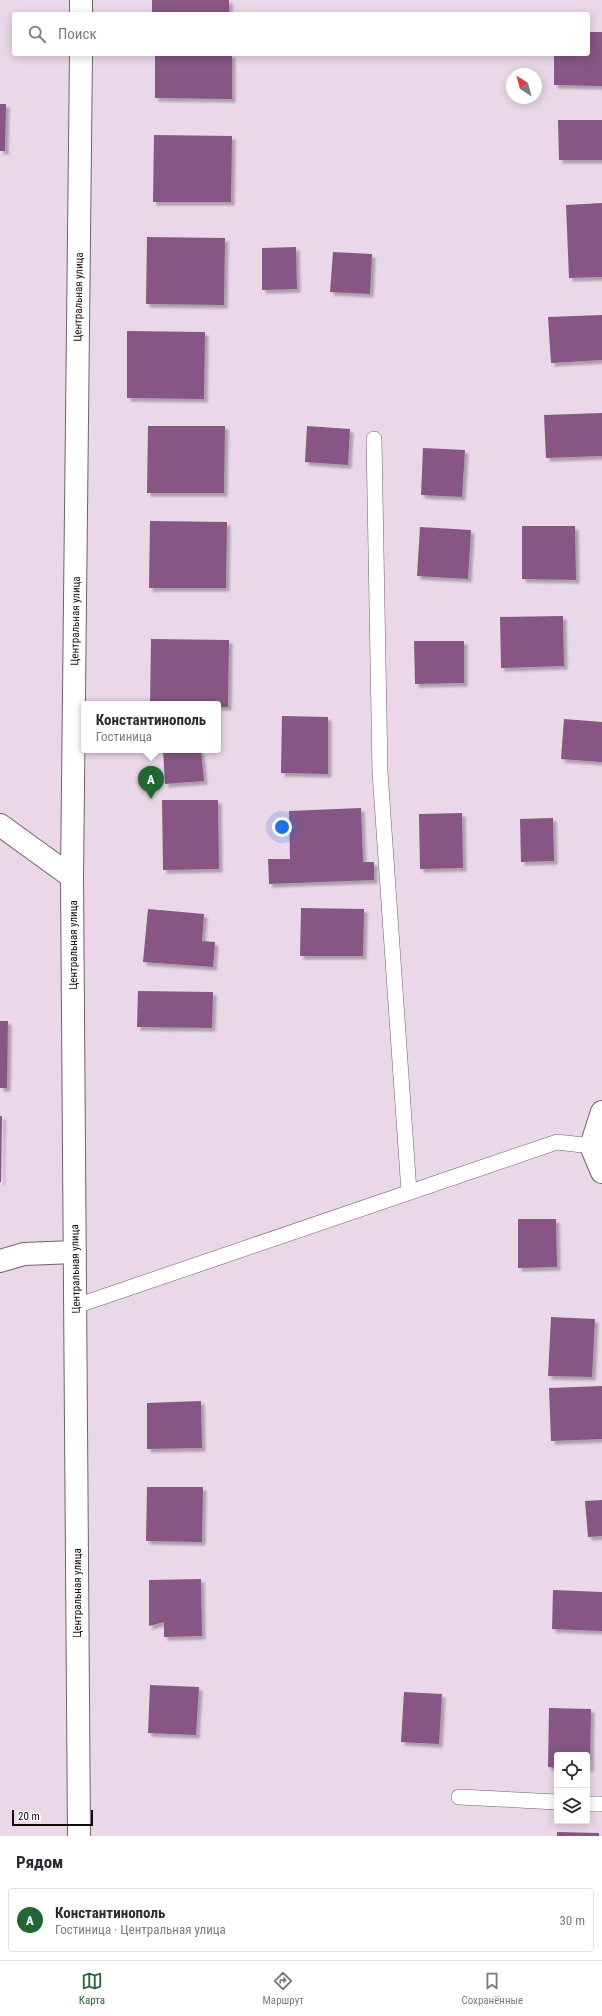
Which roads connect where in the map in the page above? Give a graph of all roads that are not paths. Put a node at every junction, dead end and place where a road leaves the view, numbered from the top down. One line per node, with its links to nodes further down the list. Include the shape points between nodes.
1 (81, 0): 2 (street)
2 (81, 12)
3 (81, 56): 6 (street, Центральная улица)
4 (374, 439): 10 (lane, via 380,772)
5 (0, 825): 6 (street)
6 (72, 877): 11 (street, Центральная улица)
7 (602, 1112): 8 (street)
8 (591, 1146): 9 (street); 10 (lane, via 557,1142)
9 (602, 1172)
10 (409, 1192): 13 (lane)
11 (75, 1252): 12 (street, via 24,1254); 13 (street, Центральная улица)
12 (0, 1261)
13 (76, 1306): 18 (street, Центральная улица)
14 (459, 1798): 15 (lane)
15 (554, 1802)
16 (590, 1804): 17 (lane)
17 (602, 1804)
18 (79, 1836)

